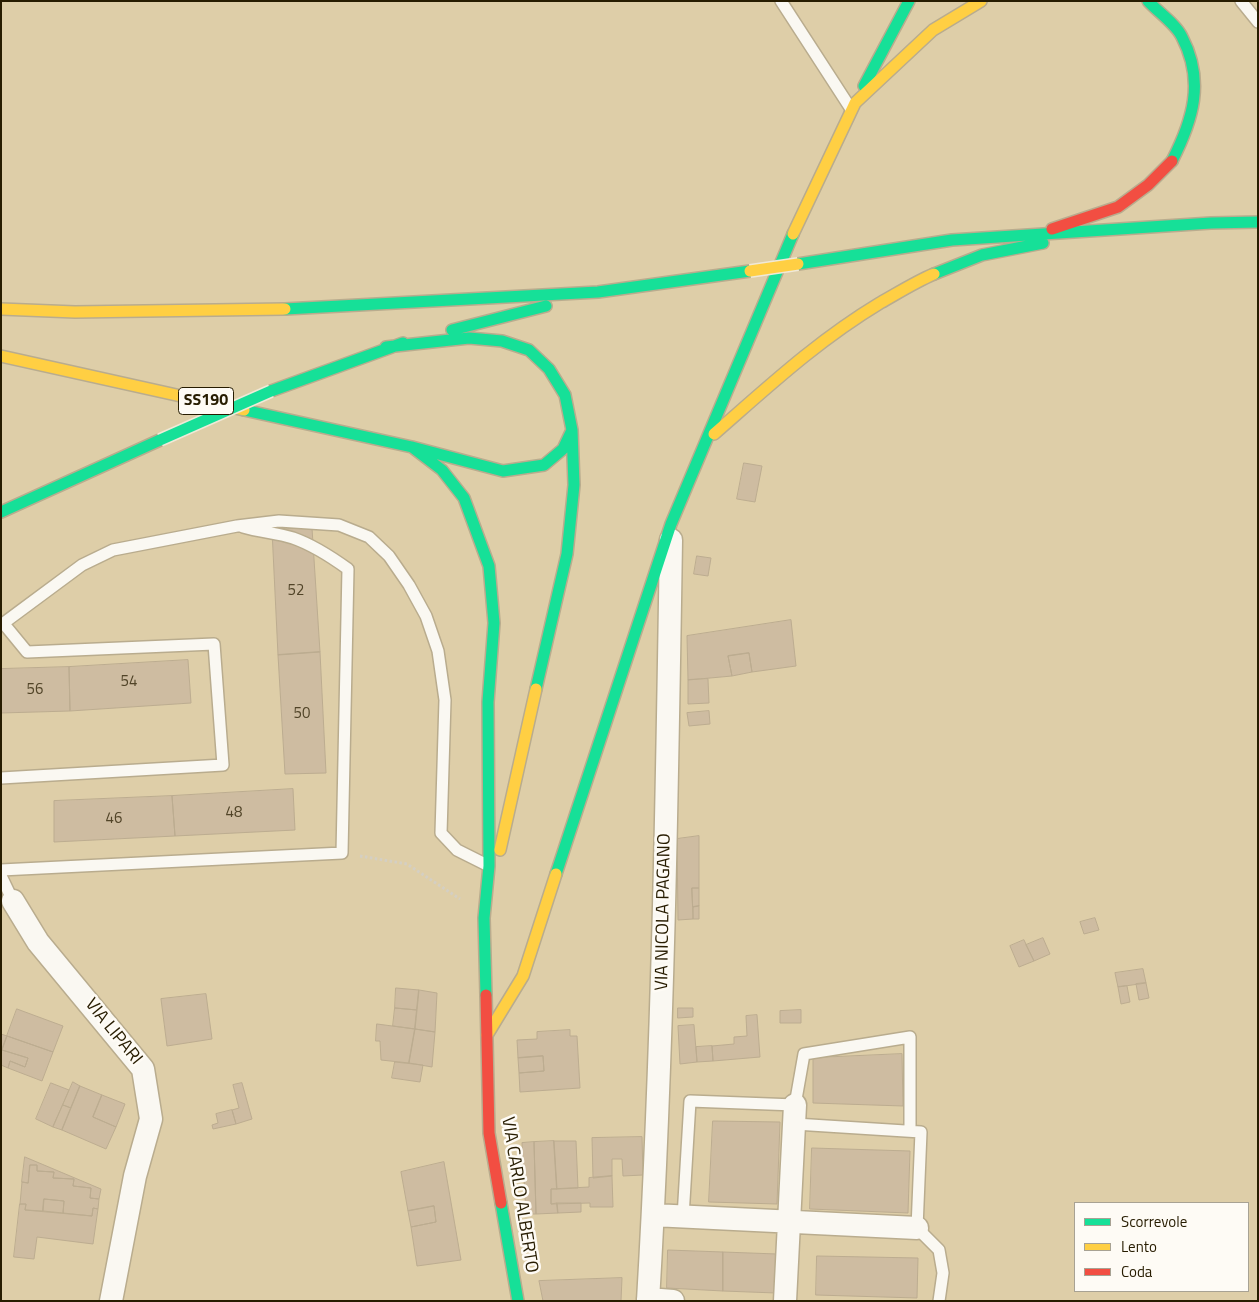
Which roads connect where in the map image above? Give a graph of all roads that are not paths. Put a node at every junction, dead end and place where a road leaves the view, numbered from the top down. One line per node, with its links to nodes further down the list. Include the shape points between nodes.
1 (781, 1): 7 (lane)
2 (909, 1): 7 (main road)
3 (981, 1): 7 (main road, via 933,30)
4 (1148, 1): 10 (main road, via 1182,36 1194,76 1194,109 1184,138 1171,163 1118,207)
5 (1241, 1): 6 (lane)
6 (1258, 22)
7 (853, 106): 16 (main road, via 794,231)
8 (1258, 222): 9 (main road)
9 (1105, 230): 10 (main road); 16 (main road, via 982,255 919,280 802,356)
10 (1036, 235): 11 (main road, bridge, via 952,240)
11 (598, 292): 12 (main road, via 271,310 75,312); 13 (main road)
12 (1, 309)
13 (386, 347): 15 (main road, via 469,338 502,342 529,350 549,370 565,395); 18 (main road, bridge, via 271,391)
14 (1, 356): 17 (main road, SS190)
15 (572, 430): 17 (main road, via 564,449 544,465 522,469 503,471); 27 (main road, via 574,485 567,554)
16 (709, 438): 19 (main road)
17 (412, 447): 23 (main road, SS190, via 442,470 464,498 489,566 494,623 488,702)
18 (1, 512)
19 (671, 524): 28 (main road, via 523,976); 31 (street, VIA NICOLA PAGANO, via 664,950)
20 (236, 526): 21 (lane, via 113,550 82,565); 23 (lane, via 279,521 339,525 369,537 389,556 426,616 438,651 445,700 441,833 457,850); 24 (lane, via 292,538 322,551 348,569 342,853)
21 (3, 624): 22 (lane, via 28,652 214,644 223,765)
22 (1, 778)
23 (489, 866): 27 (main road)
24 (1, 870)
25 (1, 876): 26 (lane)
26 (14, 902): 36 (street, VIA LIPARI, via 38,942 143,1069 151,1119 135,1176)
27 (484, 918): 28 (main road, VIA CARLO ALBERTO)
28 (487, 1035): 37 (main road, VIA CARLO ALBERTO, via 489,1133)
29 (795, 1114): 30 (lane); 30 (lane, via 804,1054 910,1037); 32 (lane, via 690,1101); 33 (street)
30 (910, 1131): 34 (lane, via 921,1132)
31 (653, 1215): 32 (street); 35 (street, VIA NICOLA PAGANO)
32 (683, 1217): 33 (street)
33 (789, 1222): 34 (street); 39 (street)
34 (917, 1228): 40 (lane, via 939,1250 943,1273)
35 (648, 1300): 38 (street)
36 (111, 1301)
37 (518, 1301)
38 (672, 1301)
39 (785, 1301)
40 (939, 1301)

